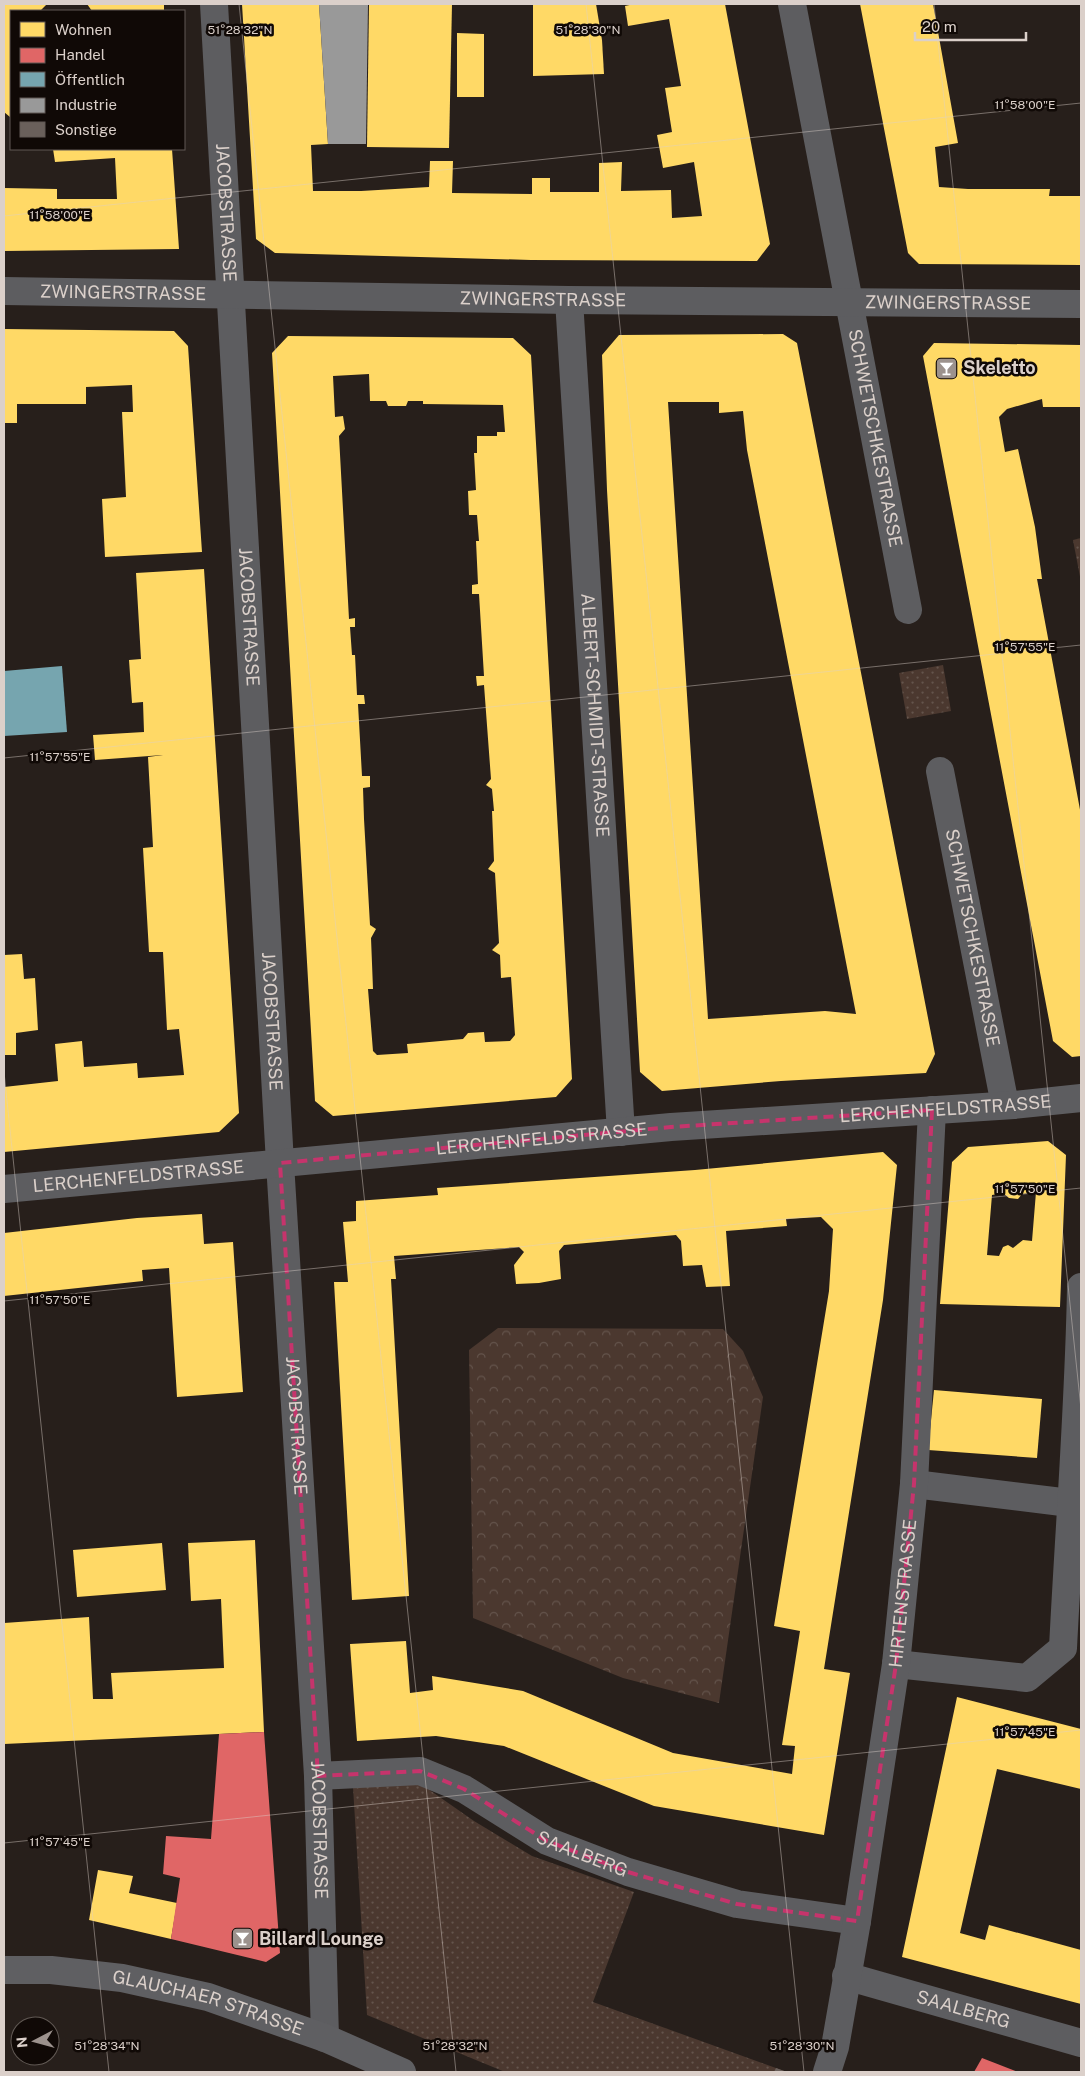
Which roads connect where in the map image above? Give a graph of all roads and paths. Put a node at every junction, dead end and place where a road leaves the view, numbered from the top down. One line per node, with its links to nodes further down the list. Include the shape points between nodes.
1 (214, 4): 4 (street, JACOBSTRASSE)
2 (792, 4): 6 (street, SCHWETSCHKESTRASSE)
3 (4, 291): 4 (street, ZWINGERSTRASSE)
4 (232, 295): 5 (street, ZWINGERSTRASSE); 14 (street, JACOBSTRASSE)
5 (569, 300): 6 (street, ZWINGERSTRASSE); 13 (street, ALBERT-SCHMIDT-STRASSE)
6 (850, 301): 7 (street, ZWINGERSTRASSE); 8 (street, SCHWETSCHKESTRASSE)
7 (1081, 304)
8 (908, 610)
9 (940, 771): 11 (street, SCHWETSCHKESTRASSE)
10 (1081, 1098): 11 (street, LERCHENFELDSTRASSE)
11 (1005, 1105): 12 (street, LERCHENFELDSTRASSE)
12 (932, 1110): 13 (street, LERCHENFELDSTRASSE); 17 (street, HIRTENSTRASSE)
13 (621, 1132): 14 (street, LERCHENFELDSTRASSE)
14 (280, 1163): 15 (street, LERCHENFELDSTRASSE); 20 (street, JACOBSTRASSE)
15 (4, 1189)
16 (1081, 1286): 18 (street, via 1080,1379)
17 (914, 1484): 18 (street); 19 (street, HIRTENSTRASSE)
18 (1070, 1503): 19 (street, via 1063,1648 1027,1678)
19 (896, 1664): 21 (street, HIRTENSTRASSE)
20 (318, 1776): 21 (street, SAALBERG, via 420,1771 464,1789 547,1841 628,1872 737,1904); 24 (street, JACOBSTRASSE)
21 (857, 1921): 23 (street, HIRTENSTRASSE)
22 (4, 1970): 24 (street, GLAUCHAER STRASSE, via 51,1970 122,1978 208,1997)
23 (846, 1976): 25 (street, SAALBERG); 27 (street, HIRTENSTRASSE, via 835,2048)
24 (325, 2038): 26 (street, GLAUCHAER STRASSE)
25 (1081, 2044)
26 (402, 2072)
27 (827, 2072)

